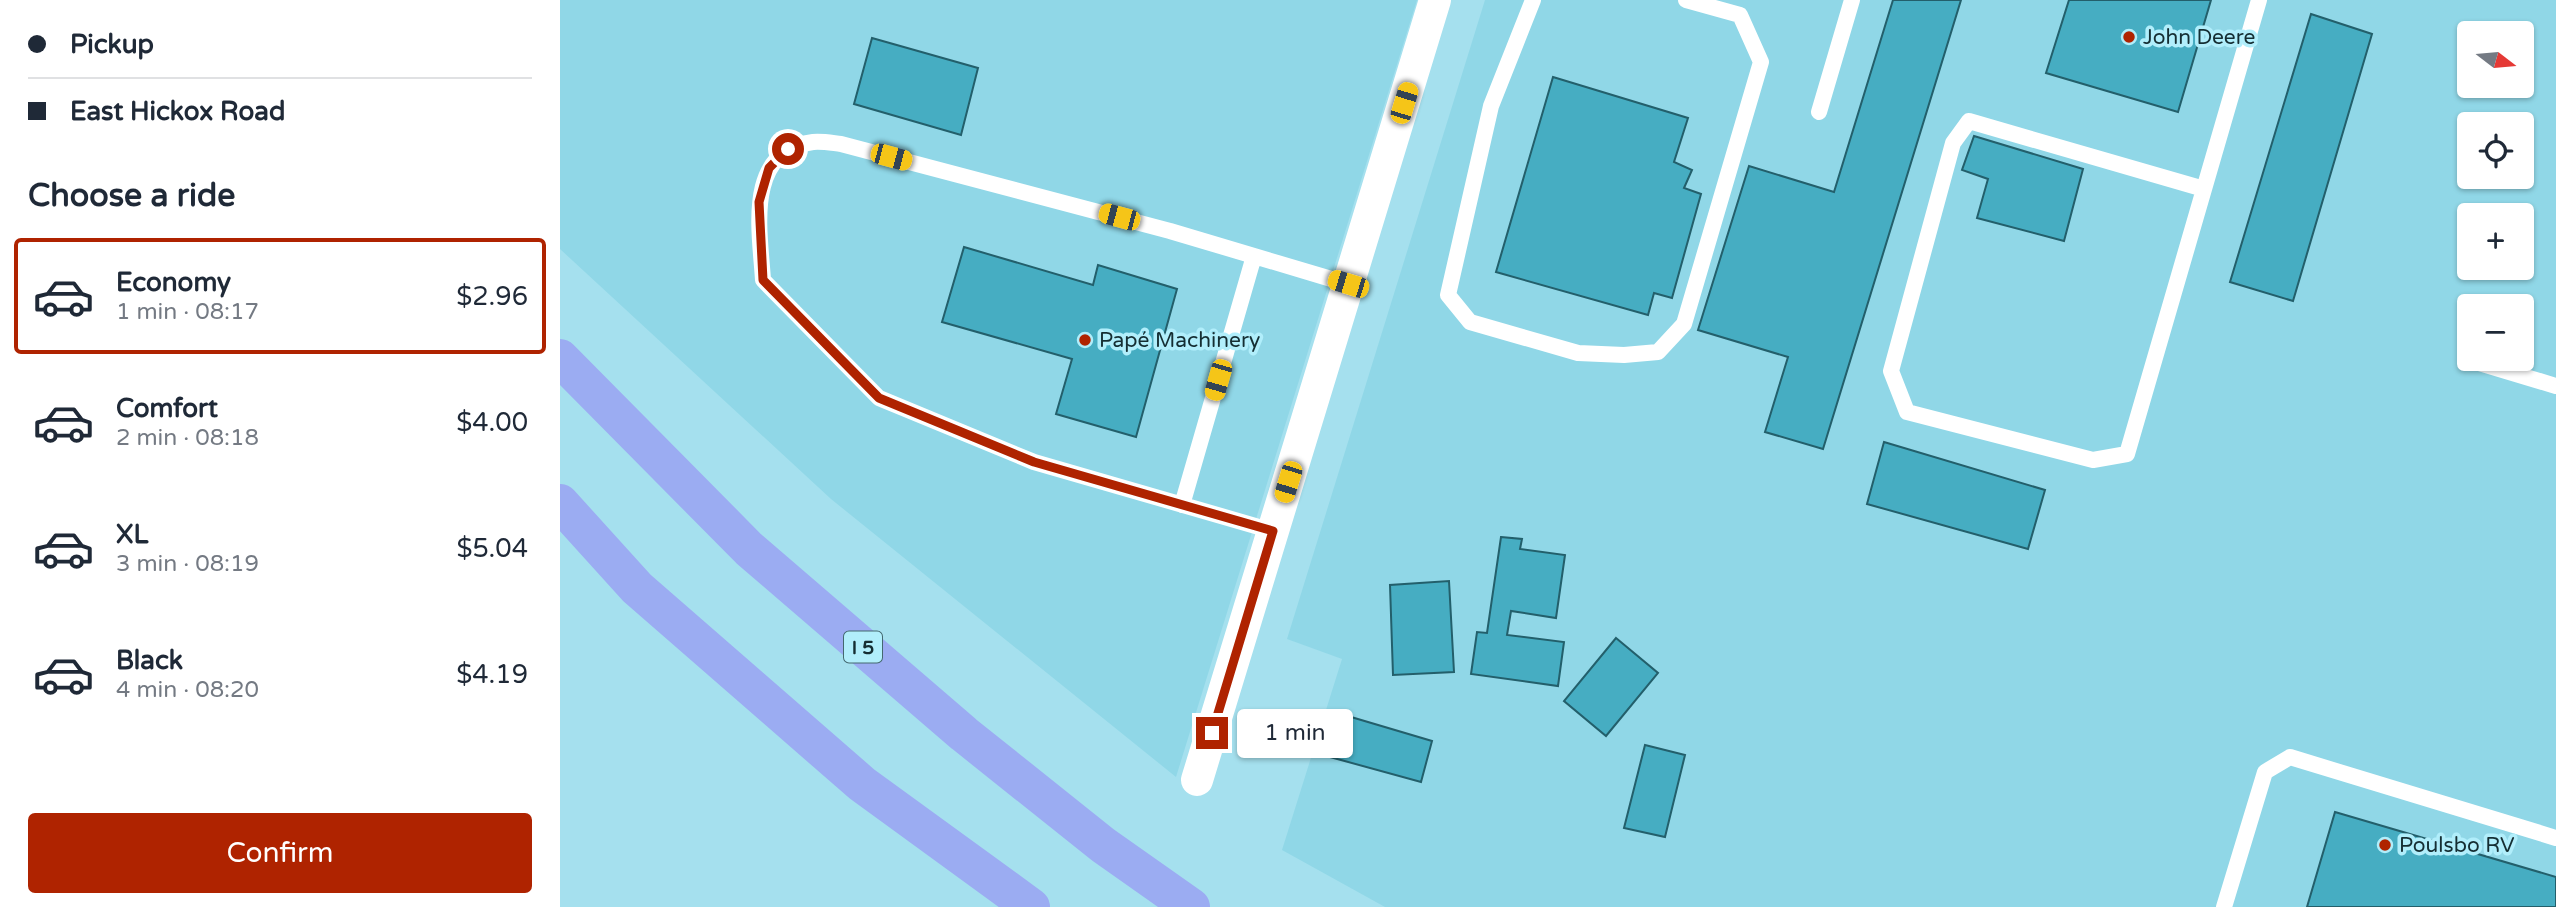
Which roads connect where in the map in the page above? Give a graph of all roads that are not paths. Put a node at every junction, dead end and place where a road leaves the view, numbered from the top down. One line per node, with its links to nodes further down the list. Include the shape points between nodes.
1 (1435, 0): 9 (street)
2 (1533, 0): 3 (lane, via 1491,106 1448,295 1470,322 1578,353 1624,355 1658,352 1684,324 1761,62 1740,15)
3 (1686, 0)
4 (1852, 0): 6 (lane)
5 (2259, 0): 7 (lane)
6 (1819, 113)
7 (2204, 190): 7 (lane, via 2127,454 2094,460 1907,412 1891,371 1953,143 1969,121)
8 (1254, 256): 9 (lane); 14 (lane); 14 (lane, via 841,144 814,142 788,149 769,168 759,202 763,280 879,398 1034,462)
9 (1348, 284): 15 (street)
10 (560, 358): 19 (highway, I 5, via 759,558 964,734 1103,845)
11 (2506, 371): 12 (lane)
12 (2556, 386)
13 (560, 503): 18 (highway, via 637,588 862,784)
14 (1182, 505): 15 (lane)
15 (1273, 531): 16 (street)
16 (1198, 780)
17 (2556, 838): 20 (lane, via 2290,757 2265,772)
18 (1031, 907)
19 (1191, 907)
20 (2224, 907)

